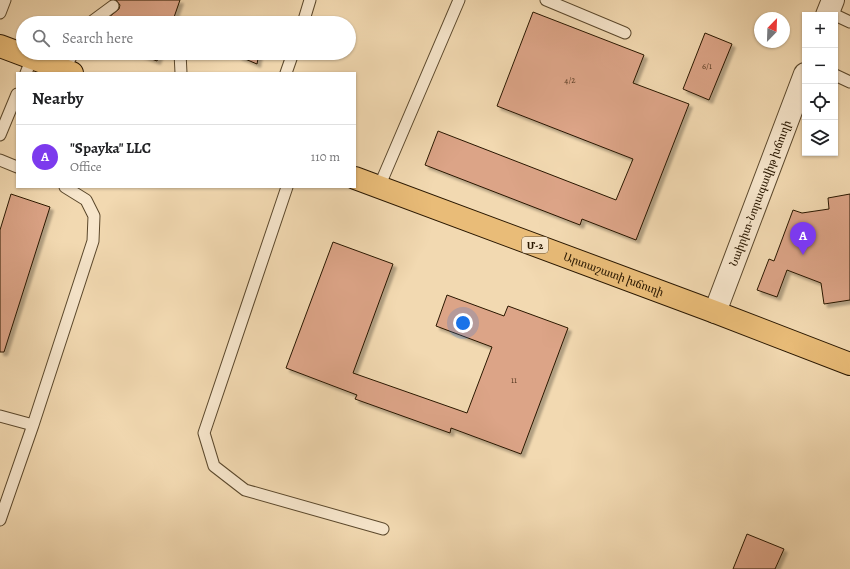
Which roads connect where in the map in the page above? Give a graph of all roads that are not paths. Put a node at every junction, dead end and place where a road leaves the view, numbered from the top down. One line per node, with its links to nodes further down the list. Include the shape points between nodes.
1 (5, 0): 7 (lane)
2 (310, 0): 9 (lane)
3 (459, 0): 28 (lane)
4 (546, 0): 11 (lane)
5 (113, 6): 8 (lane)
6 (832, 11): 10 (lane)
7 (0, 13)
8 (99, 16)
9 (305, 16)
10 (850, 22)
11 (626, 33)
12 (0, 46): 13 (main road)
13 (16, 56)
14 (180, 60): 18 (lane)
15 (291, 60): 19 (lane)
16 (29, 65): 17 (main road)
17 (70, 65)
18 (181, 72)
19 (286, 72)
20 (838, 76): 22 (lane)
21 (802, 82): 31 (street, Նաիրիտ-Նորագավիթ խճուղի)
22 (850, 82)
23 (16, 96): 24 (lane)
24 (0, 135)
25 (0, 160): 26 (lane)
26 (16, 167)
27 (356, 178): 28 (main road, Արտաշատի խճուղի / Մ-2)
28 (379, 187): 31 (main road, Արտաշատի խճուղի / Մ-2)
29 (67, 188): 34 (lane, via 86,200 94,216 93,241)
30 (286, 188): 36 (lane, via 204,433 214,466 245,490)
31 (715, 312): 32 (main road, Արտաշատի խճուղի / Մ-2)
32 (850, 364)
33 (0, 416): 34 (lane)
34 (33, 425): 35 (lane)
35 (0, 520)
36 (383, 529)

